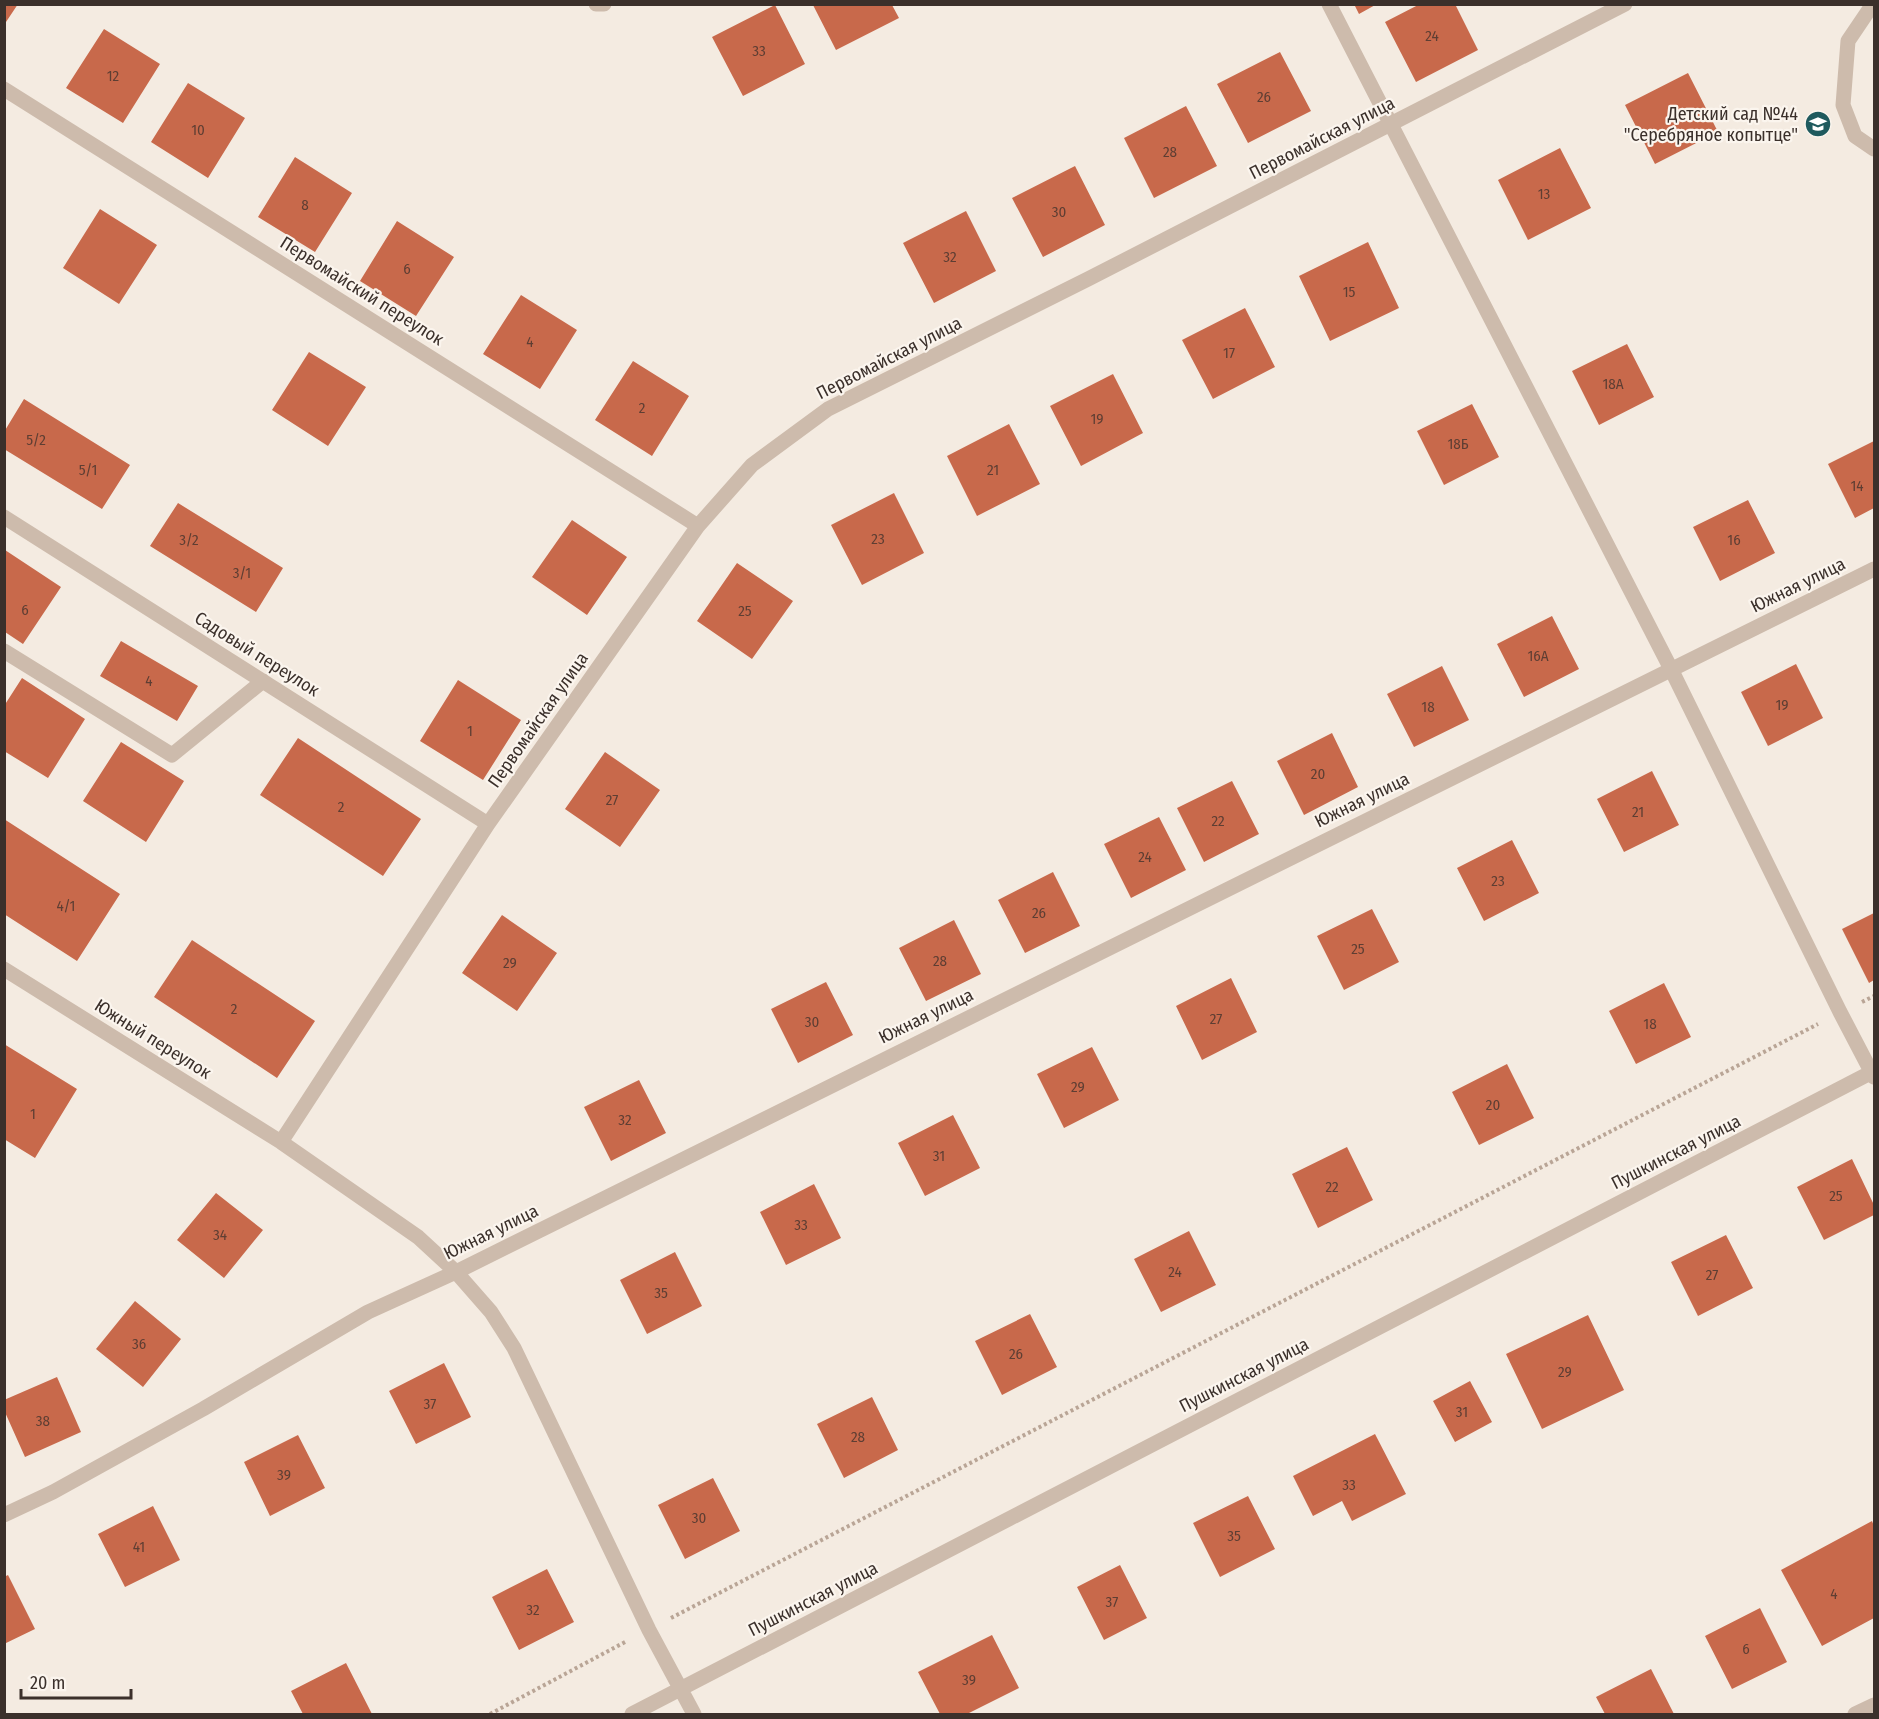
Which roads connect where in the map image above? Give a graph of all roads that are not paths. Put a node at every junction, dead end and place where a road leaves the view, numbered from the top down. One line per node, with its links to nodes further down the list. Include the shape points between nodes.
1 (604, 4): 5 (street)
2 (1329, 4): 7 (street)
3 (1625, 4): 7 (street, Первомайская улица)
4 (1873, 4): 8 (street, via 1848,41 1843,105 1855,136)
5 (596, 5)
6 (4, 89): 10 (street, Первомайский переулок)
7 (1390, 125): 10 (street, Первомайская улица, via 828,409 752,465); 13 (street)
8 (1875, 149)
9 (4, 517): 14 (street, Садовый переулок)
10 (699, 526): 15 (street, Первомайская улица)
11 (1875, 569): 13 (street, Южная улица)
12 (4, 651): 14 (street, via 172,755)
13 (1671, 669): 17 (street); 19 (street, Южная улица)
14 (263, 681): 15 (street, Садовый переулок)
15 (489, 824): 18 (street, Первомайская улица)
16 (4, 969): 18 (street, Южный переулок)
17 (1874, 1073): 21 (street, Пушкинская улица)
18 (281, 1142): 19 (street, Южный переулок, via 418,1237)
19 (456, 1272): 20 (street, Южная улица, via 368,1312 73,1481); 21 (street, Южный переулок, via 491,1312 514,1348)
20 (4, 1515)
21 (680, 1690): 23 (street, Пушкинская улица); 24 (street, Южный переулок)
22 (1875, 1705): 25 (street)
23 (632, 1714)
24 (694, 1714)
25 (1855, 1714)

